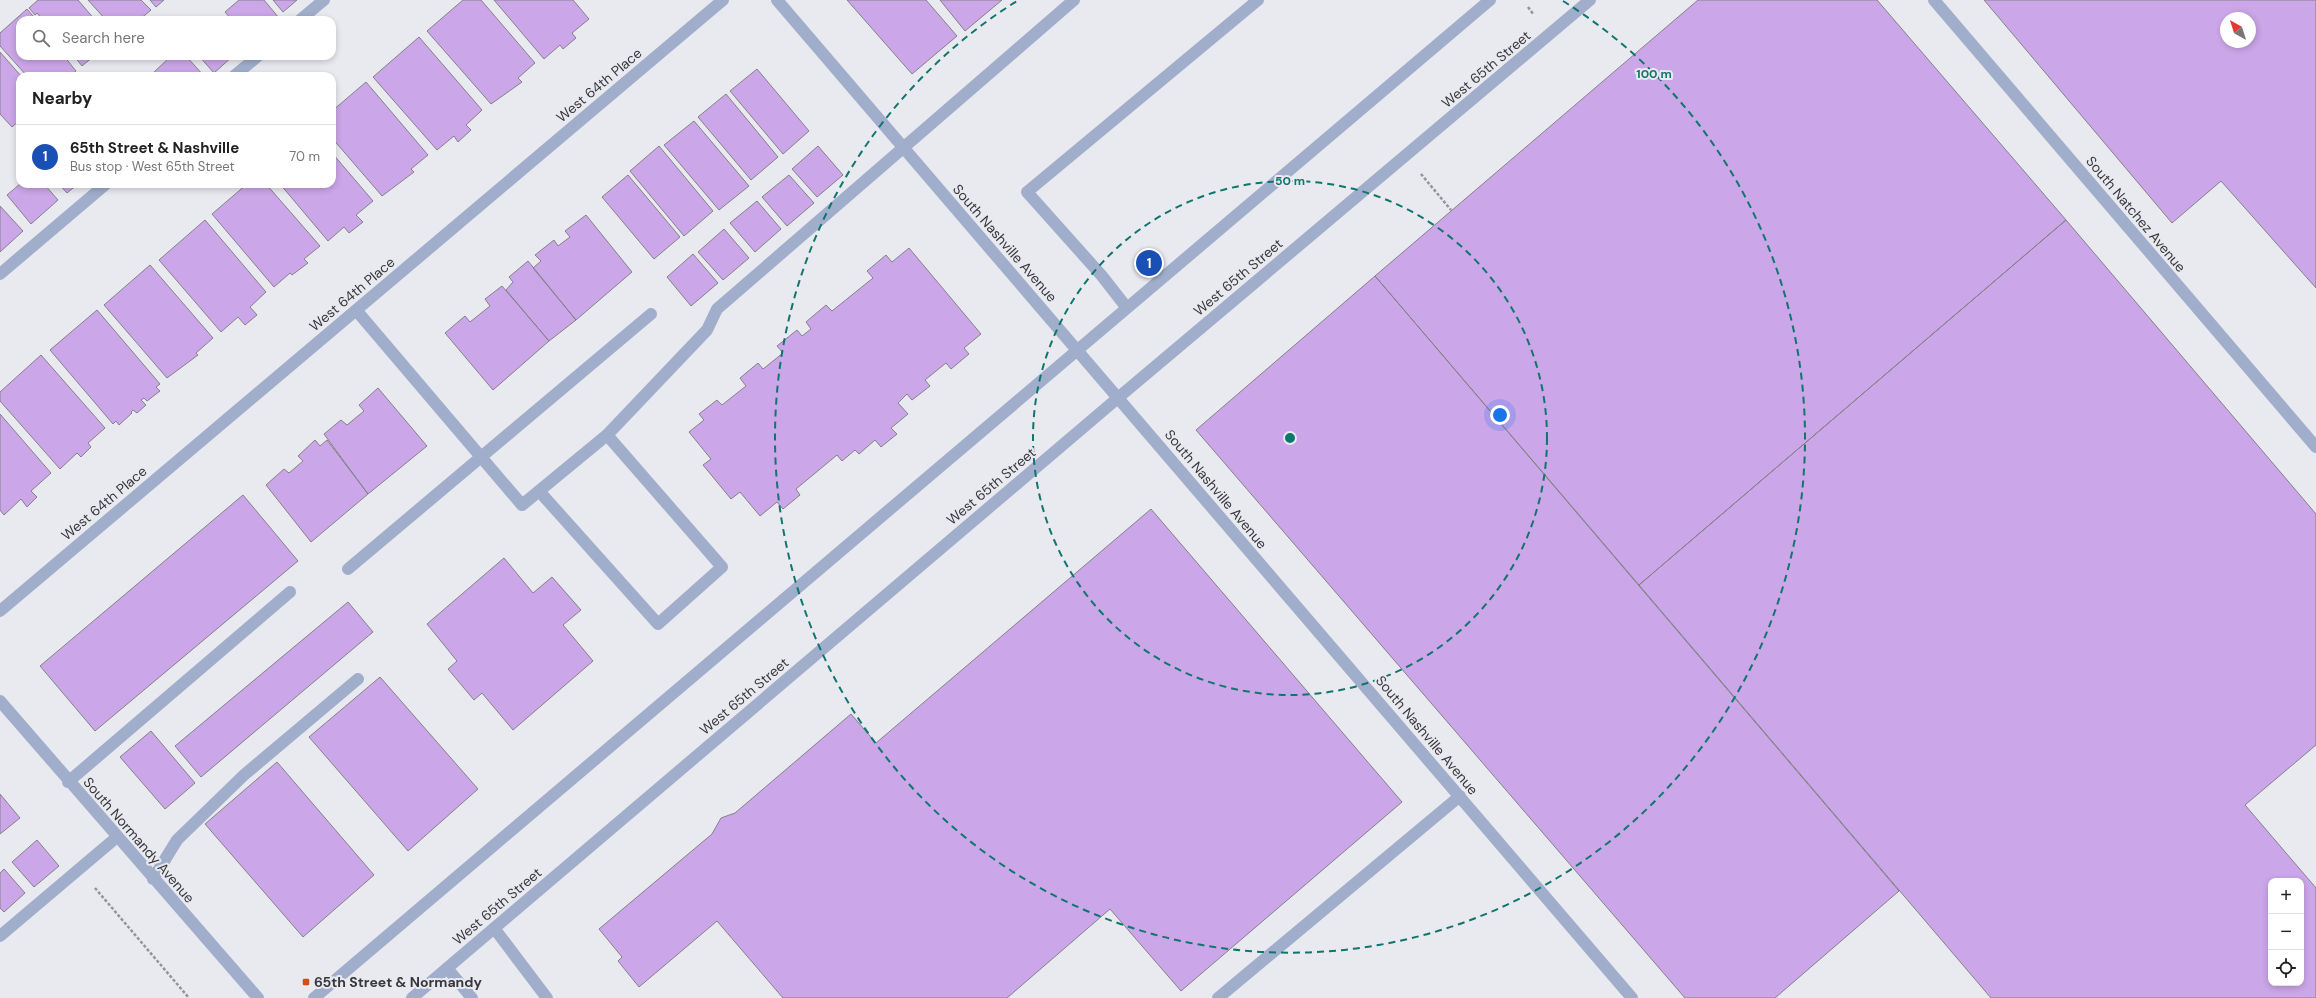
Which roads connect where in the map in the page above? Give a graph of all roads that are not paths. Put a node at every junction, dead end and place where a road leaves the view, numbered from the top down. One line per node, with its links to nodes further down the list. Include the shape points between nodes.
1 (324, 0): 9 (street)
2 (723, 0): 16 (street, West 64th Place)
3 (776, 0): 12 (street, South Nashville Avenue)
4 (1074, 0): 12 (street)
5 (1258, 0): 15 (street, via 1026,192 1102,276)
6 (1490, 0): 15 (street)
7 (1590, 0): 19 (street, West 65th Street)
8 (1934, 0): 21 (street, South Natchez Avenue)
9 (305, 16)
10 (253, 60): 11 (street)
11 (239, 72)
12 (904, 148): 18 (street, South Nashville Avenue); 20 (street, via 717,310 707,330)
13 (101, 188): 14 (street)
14 (0, 274)
15 (1127, 308): 18 (street)
16 (356, 310): 22 (street); 26 (street, West 64th Place)
17 (651, 314): 22 (street)
18 (1078, 350): 19 (street, South Nashville Avenue); 37 (street)
19 (1119, 397): 30 (street, South Nashville Avenue); 33 (street, West 65th Street)
20 (607, 435): 23 (street); 23 (street, via 722,567 658,624)
21 (2315, 447)
22 (480, 457): 23 (street, via 522,505); 24 (street)
23 (539, 491)
24 (348, 569)
25 (290, 592): 29 (street)
26 (0, 611)
27 (358, 679): 32 (street, via 233,786 177,840)
28 (0, 702): 29 (street, South Normandy Avenue)
29 (68, 782): 31 (street, South Normandy Avenue)
30 (1460, 796): 41 (street); 42 (street, South Nashville Avenue)
31 (117, 837): 32 (street, South Normandy Avenue); 34 (street)
32 (153, 879): 36 (street, South Normandy Avenue)
33 (494, 928): 35 (street, West 65th Street); 40 (street)
34 (0, 936)
35 (447, 968): 38 (street, West 65th Street); 39 (street)
36 (258, 998)
37 (314, 998)
38 (412, 998)
39 (472, 998)
40 (547, 998)
41 (1218, 998)
42 (1632, 998)

